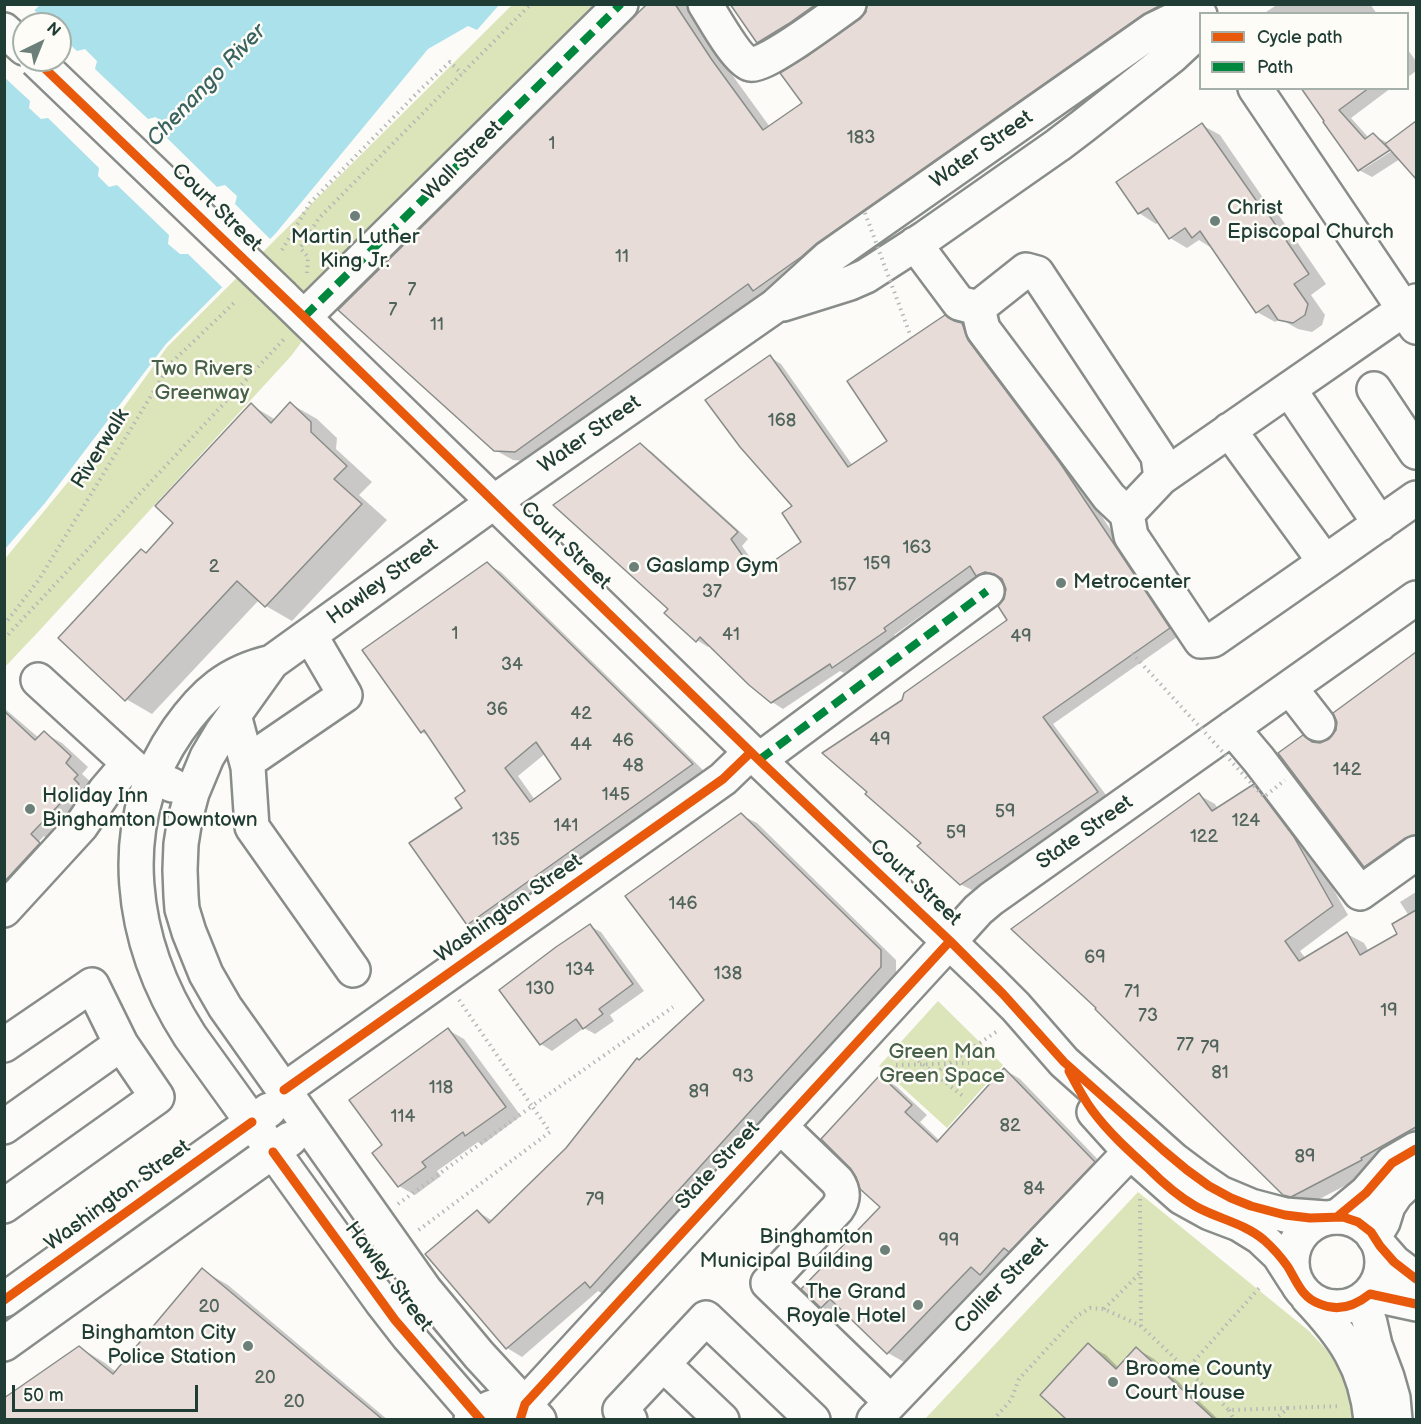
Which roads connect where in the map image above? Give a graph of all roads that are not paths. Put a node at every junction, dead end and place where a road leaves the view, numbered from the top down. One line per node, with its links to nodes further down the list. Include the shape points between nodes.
1 (621, 4): 15 (street, Wall Street)
2 (705, 4): 3 (street, via 738,56 756,65)
3 (849, 4)
4 (1220, 4): 5 (street, Water Street)
5 (1207, 12)
6 (1199, 15): 10 (street, Water Street, via 1164,23)
7 (1199, 24): 11 (street, Water Street, via 1172,56)
8 (48, 72): 15 (street, Court Street, bridge)
9 (1256, 90): 17 (street)
10 (994, 141): 11 (street); 12 (street, Water Street)
11 (1015, 174): 13 (street, Water Street)
12 (902, 206): 13 (street); 14 (street, Water Street, via 828,258)
13 (920, 241): 14 (street, Water Street, via 850,283); 16 (street, via 959,303)
14 (775, 306): 24 (street, Water Street)
15 (293, 307): 24 (street, Court Street)
16 (978, 308): 22 (street, via 1026,270 1037,273 1158,456); 25 (street, via 983,329 1109,497)
17 (1412, 313): 18 (street)
18 (1288, 388): 20 (street); 26 (street)
19 (1374, 389): 21 (street)
20 (1229, 430): 22 (street); 27 (street)
21 (1416, 452)
22 (1161, 478): 25 (street)
23 (1416, 498): 26 (street)
24 (494, 502): 30 (street, Hawley Street); 37 (street, Court Street)
25 (1127, 514): 27 (street, via 1131,536 1201,641 1213,640)
26 (1380, 524): 27 (street)
27 (1325, 562)
28 (987, 591): 37 (street, Washington Street)
29 (1416, 598): 33 (street, State Street)
30 (310, 635): 31 (street, Hawley Street); 38 (street, via 345,695)
31 (272, 662): 34 (street, Hawley Street); 39 (street, Hawley Street, via 228,678 201,701)
32 (38, 680): 39 (street)
33 (1290, 688): 35 (street); 36 (street, State Street)
34 (234, 715): 38 (street); 40 (street, Hawley Street, via 213,745)
35 (1318, 724)
36 (1232, 728): 41 (street, via 1282,783 1360,893); 43 (street, State Street, via 991,899)
37 (755, 756): 43 (street, Court Street); 48 (street, Washington Street, via 443,977)
38 (247, 762): 44 (street, via 252,827)
39 (140, 770): 40 (street); 42 (street, via 105,791 81,826); 49 (street, Hawley Street, via 143,803 136,858 146,940 172,1006)
40 (192, 793): 48 (street, Hawley Street, via 180,858 182,909 189,932 222,1002)
41 (1416, 853)
42 (4, 910)
43 (950, 941): 47 (street, Court Street, via 1023,1014); 51 (street, State Street)
44 (353, 970)
45 (121, 1044): 46 (street, via 92,985); 52 (street); 57 (street, via 157,1097)
46 (4, 1045)
47 (1064, 1062): 55 (street, Court Street, via 1091,1109); 58 (street, Court Street, via 1174,1160 1220,1193 1263,1210)
48 (286, 1094): 49 (street, Washington Street); 50 (street, Hawley Street)
49 (252, 1122): 54 (street, Hawley Street); 63 (street, Washington Street)
50 (308, 1125): 54 (street); 70 (street, Hawley Street, via 425,1290)
51 (780, 1126): 68 (street, via 837,1181 843,1201 768,1283); 70 (street, State Street)
52 (4, 1127)
53 (1416, 1149): 58 (street, via 1392,1163 1366,1193)
54 (273, 1152): 65 (street); 71 (street, Hawley Street, via 395,1320)
55 (1130, 1152): 61 (street, Court Street, via 1190,1203 1260,1236 1279,1255); 68 (street, Collier Street)
56 (1416, 1175): 59 (street, via 1388,1206)
57 (4, 1206)
58 (1332, 1218): 59 (street, via 1358,1222); 61 (street, via 1308,1227 1293,1249)
59 (1377, 1242): 60 (street); 62 (street, via 1382,1272)
60 (1416, 1279)
61 (1301, 1288): 62 (street, via 1319,1304 1334,1308); 69 (street, Court Street, via 1337,1331 1359,1366 1369,1402)
62 (1366, 1297): 64 (street); 75 (street)
63 (4, 1299)
64 (1416, 1304)
65 (4, 1344)
66 (663, 1364): 72 (street, via 706,1318); 73 (street, via 620,1410); 74 (street)
67 (1416, 1392): 76 (street)
68 (883, 1411)
69 (1357, 1412)
70 (528, 1414): 71 (street, via 513,1402 486,1409)
71 (476, 1418)
72 (809, 1418)
73 (630, 1419)
74 (722, 1419)
75 (1395, 1419)
76 (1407, 1419)

